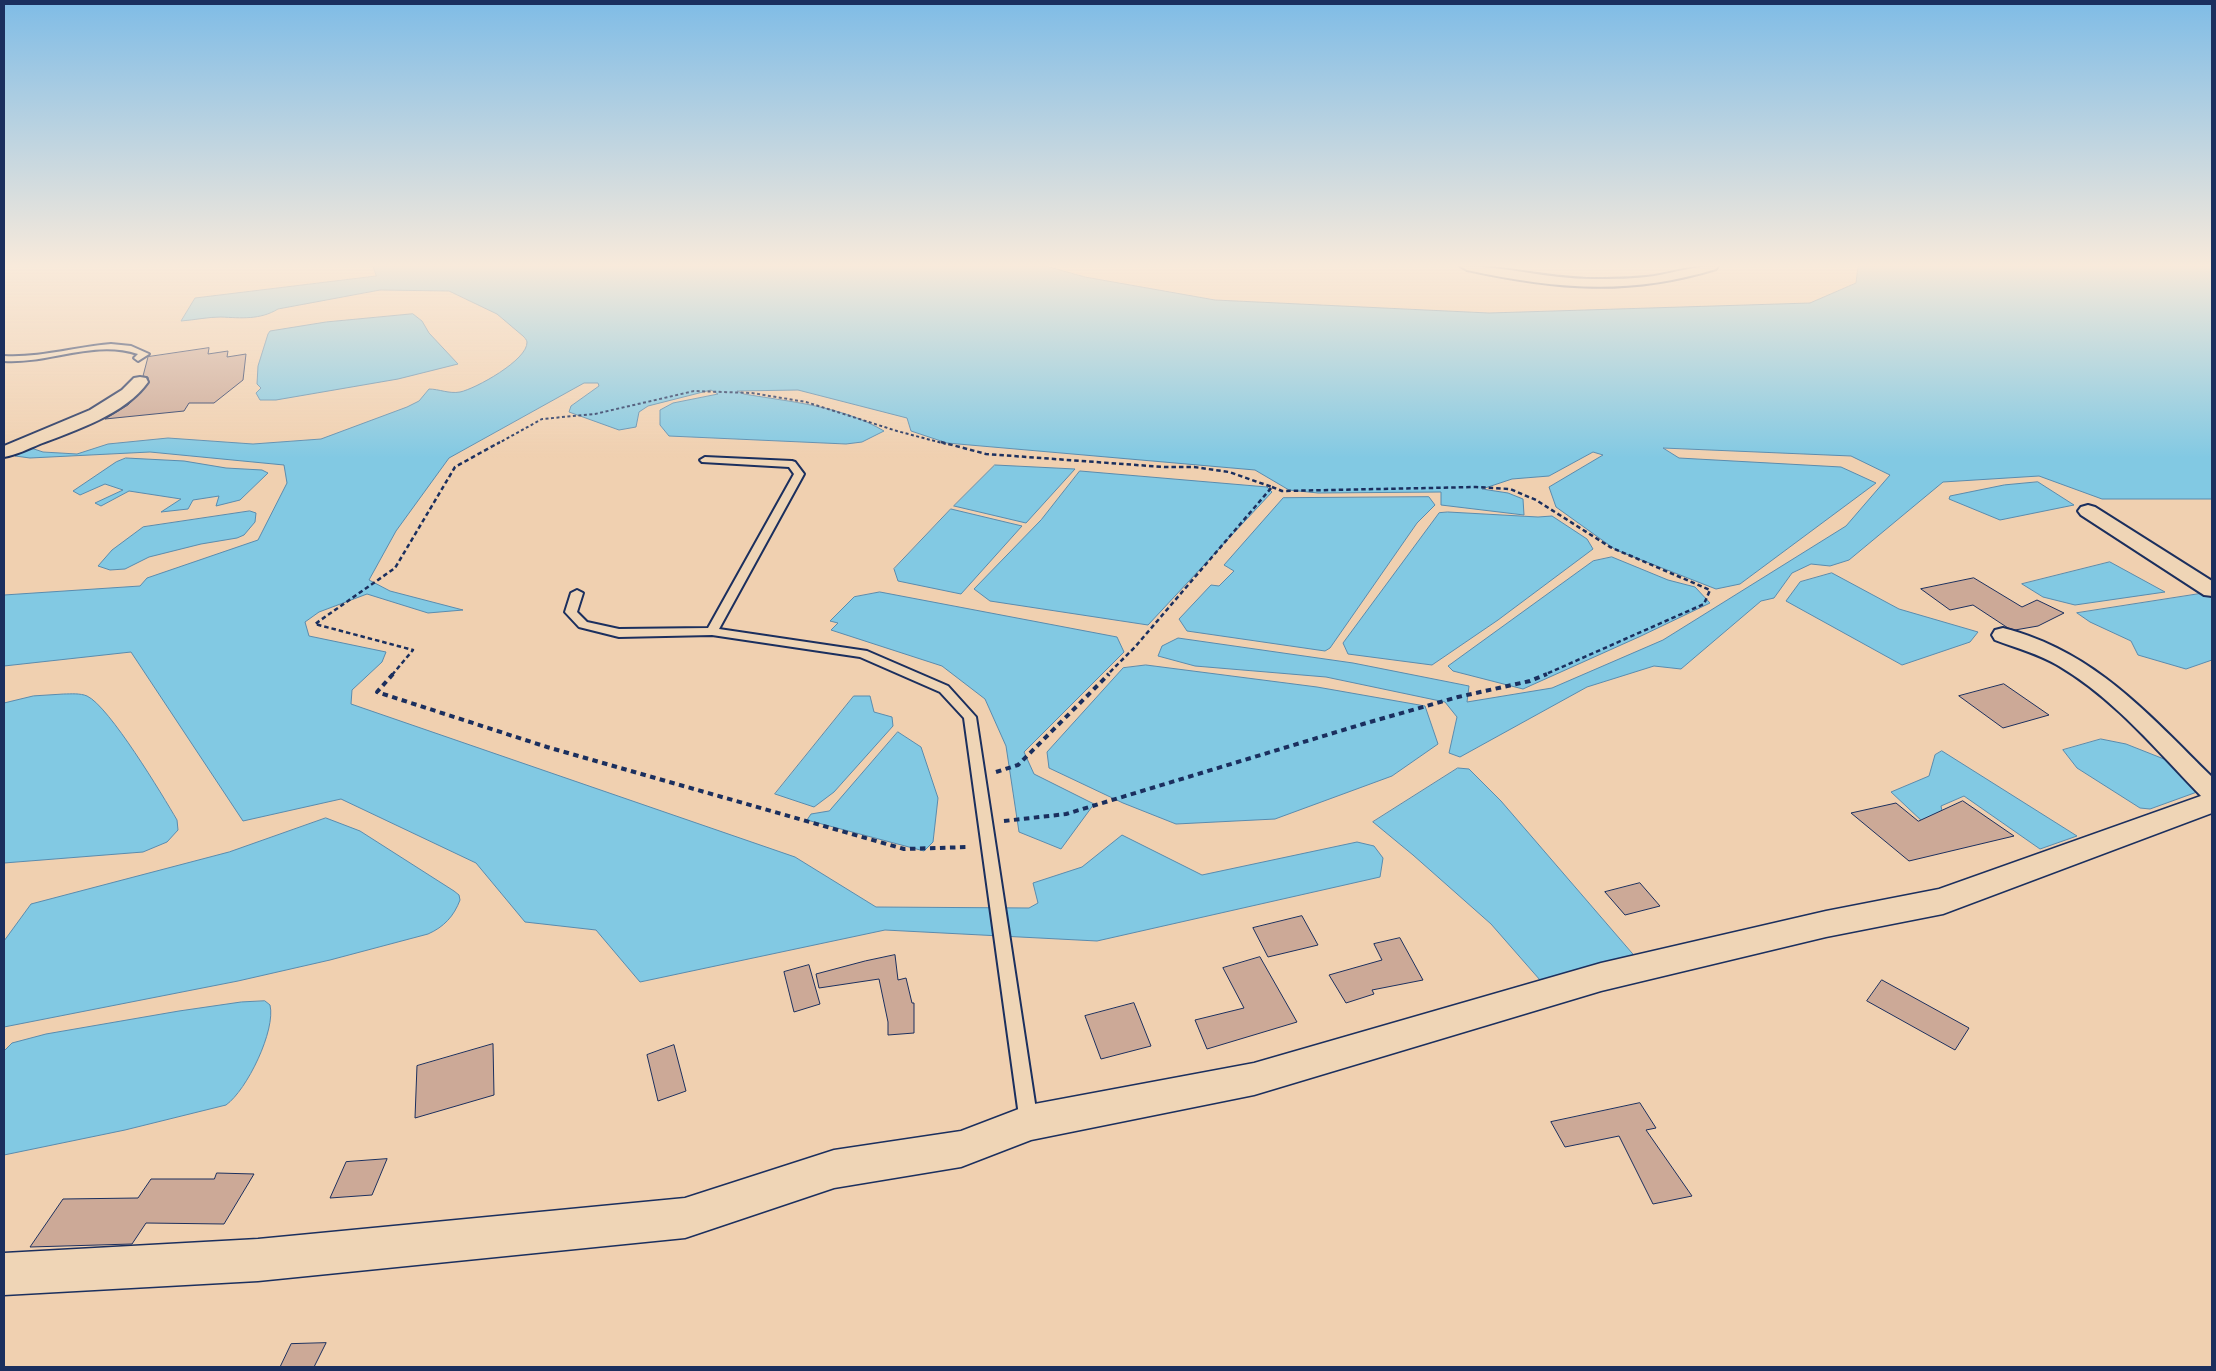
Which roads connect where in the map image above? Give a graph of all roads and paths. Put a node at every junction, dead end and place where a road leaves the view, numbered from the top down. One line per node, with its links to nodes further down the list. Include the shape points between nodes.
1 (138, 358): 2 (lane, via 144,354 124,346 31,360)
2 (4, 359)
3 (140, 382): 4 (street, via 100,411)
4 (4, 452)
5 (705, 460): 10 (lane, via 792,464 799,474)
6 (1272, 487): 12 (path, via 1135,647 1018,765); 15 (path, via 1282,490 1510,489 1536,500 1610,547 1710,590 1704,604 1530,681 1372,721 1066,814); 16 (path, via 1229,472 1194,466 1164,468 986,454 897,431 806,402 752,393 694,391 595,414 542,419 455,468 395,568 315,624 413,650 377,692 547,747 904,850)
7 (2088, 511): 8 (street)
8 (2212, 590)
9 (577, 593): 10 (lane, via 571,612 583,625 619,633)
10 (712, 630): 12 (lane, via 863,654 944,689 970,717)
11 (2004, 635): 13 (street, via 2049,652 2095,680)
12 (980, 778): 15 (lane)
13 (2212, 792)
14 (2212, 802): 17 (street, via 1943,901 1826,924 1601,977 1254,1079)
15 (986, 823): 16 (lane)
16 (990, 846): 17 (lane)
17 (1029, 1123): 18 (street, via 961,1148 834,1169 685,1218 258,1260)
18 (4, 1274)

